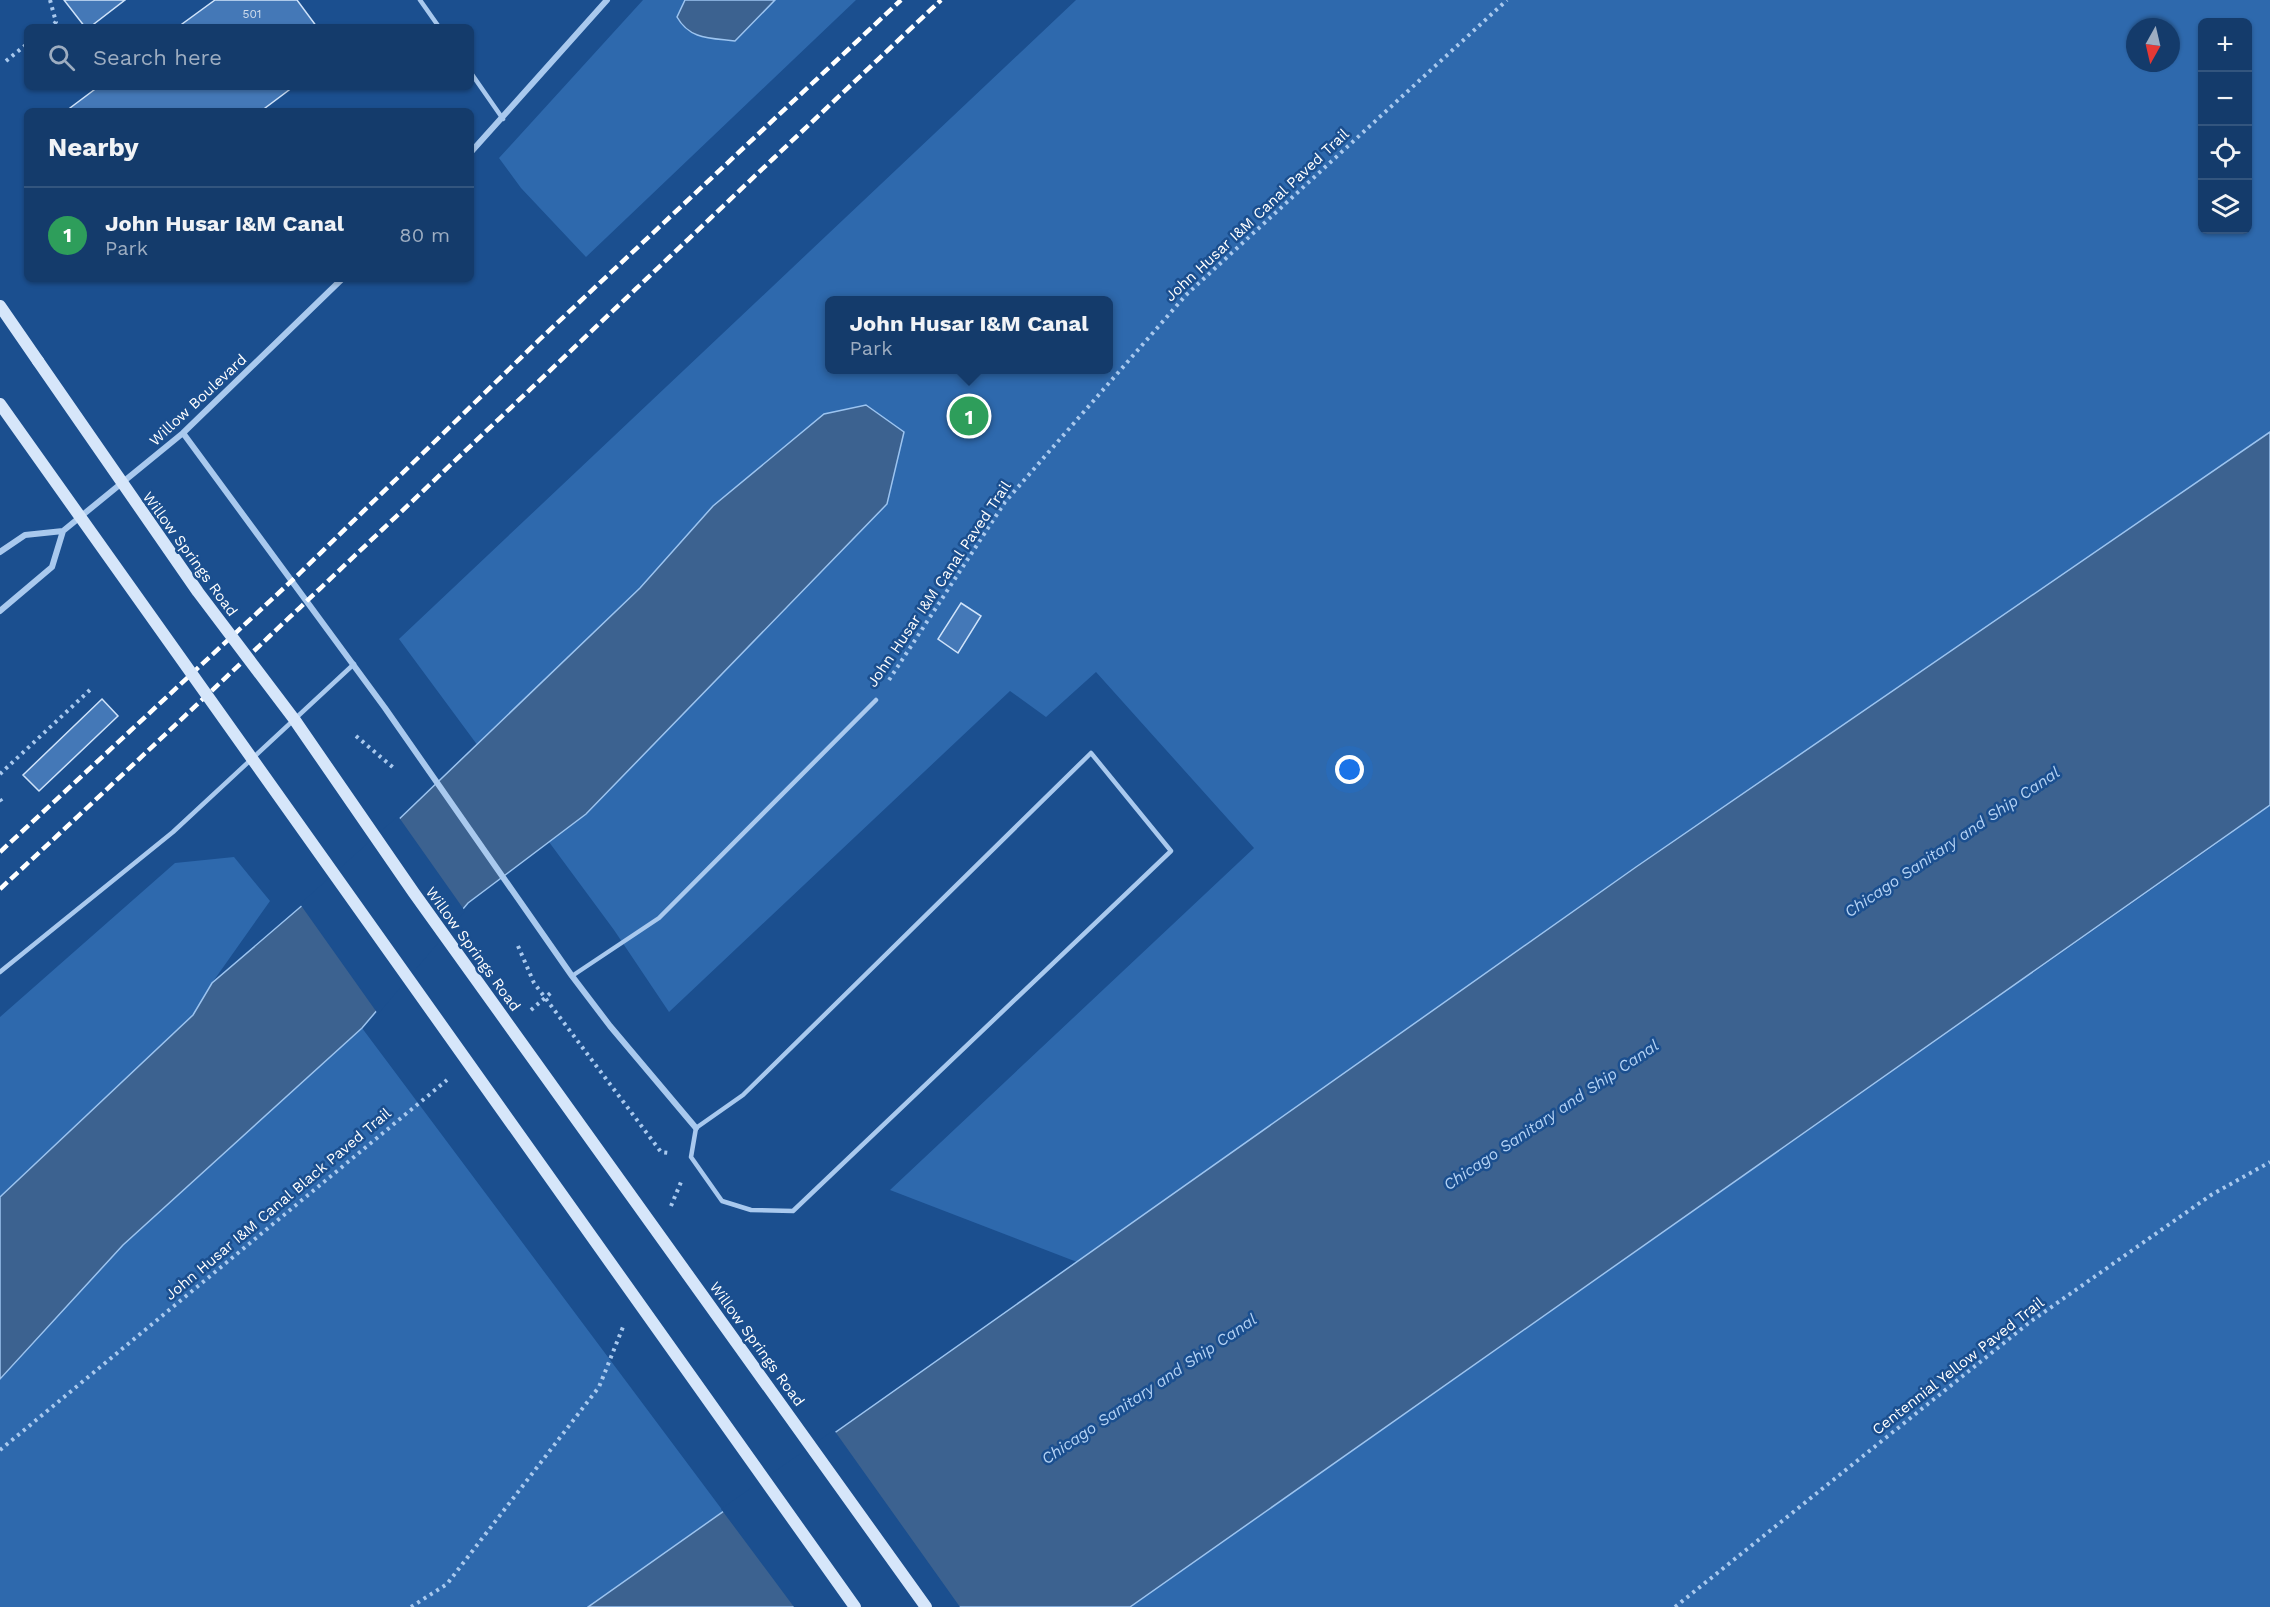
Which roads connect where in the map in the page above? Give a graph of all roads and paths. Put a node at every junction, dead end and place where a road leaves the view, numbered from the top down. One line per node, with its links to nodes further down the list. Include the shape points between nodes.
1 (50, 0): 5 (path)
2 (420, 0): 6 (lane)
3 (607, 0): 10 (street)
4 (1507, 0): 21 (path, John Husar I&M Canal Paved Trail, via 1186,295 1005,502)
5 (54, 24)
6 (437, 24)
7 (24, 46): 8 (path)
8 (6, 60)
9 (474, 77): 10 (lane)
10 (503, 119): 11 (street)
11 (474, 149)
12 (339, 282): 15 (street, Willow Boulevard)
13 (0, 306): 39 (main road, Willow Springs Road, bridge, via 198,592 294,719 414,893)
14 (0, 404): 38 (main road, bridge)
15 (183, 433): 16 (street, Willow Boulevard); 19 (street)
16 (63, 531): 17 (street, via 25,535); 18 (street, via 52,567)
17 (0, 552)
18 (0, 611)
19 (354, 664): 26 (lane, via 173,832); 27 (street)
20 (92, 688): 22 (path)
21 (876, 700): 27 (lane, via 659,918)
22 (0, 774)
23 (0, 799): 24 (path)
24 (4, 806)
25 (517, 942): 28 (path, via 534,983)
26 (0, 972)
27 (572, 976): 28 (path); 31 (street)
28 (545, 998): 29 (path); 32 (path, via 661,1152)
29 (527, 1013)
30 (454, 1073): 36 (path, John Husar I&M Canal Black Paved Trail)
31 (696, 1128): 32 (lane); 32 (lane, via 744,1095 1091,753 1171,851 793,1211 751,1210 722,1202)
32 (691, 1157): 34 (path)
33 (2270, 1162): 40 (path, Centennial Yellow Paved Trail, via 2211,1196 2030,1322)
34 (669, 1212)
35 (626, 1321): 37 (path, via 599,1387 447,1584)
36 (0, 1450)
37 (411, 1607)
38 (855, 1607)
39 (926, 1607)
40 (1675, 1607)

